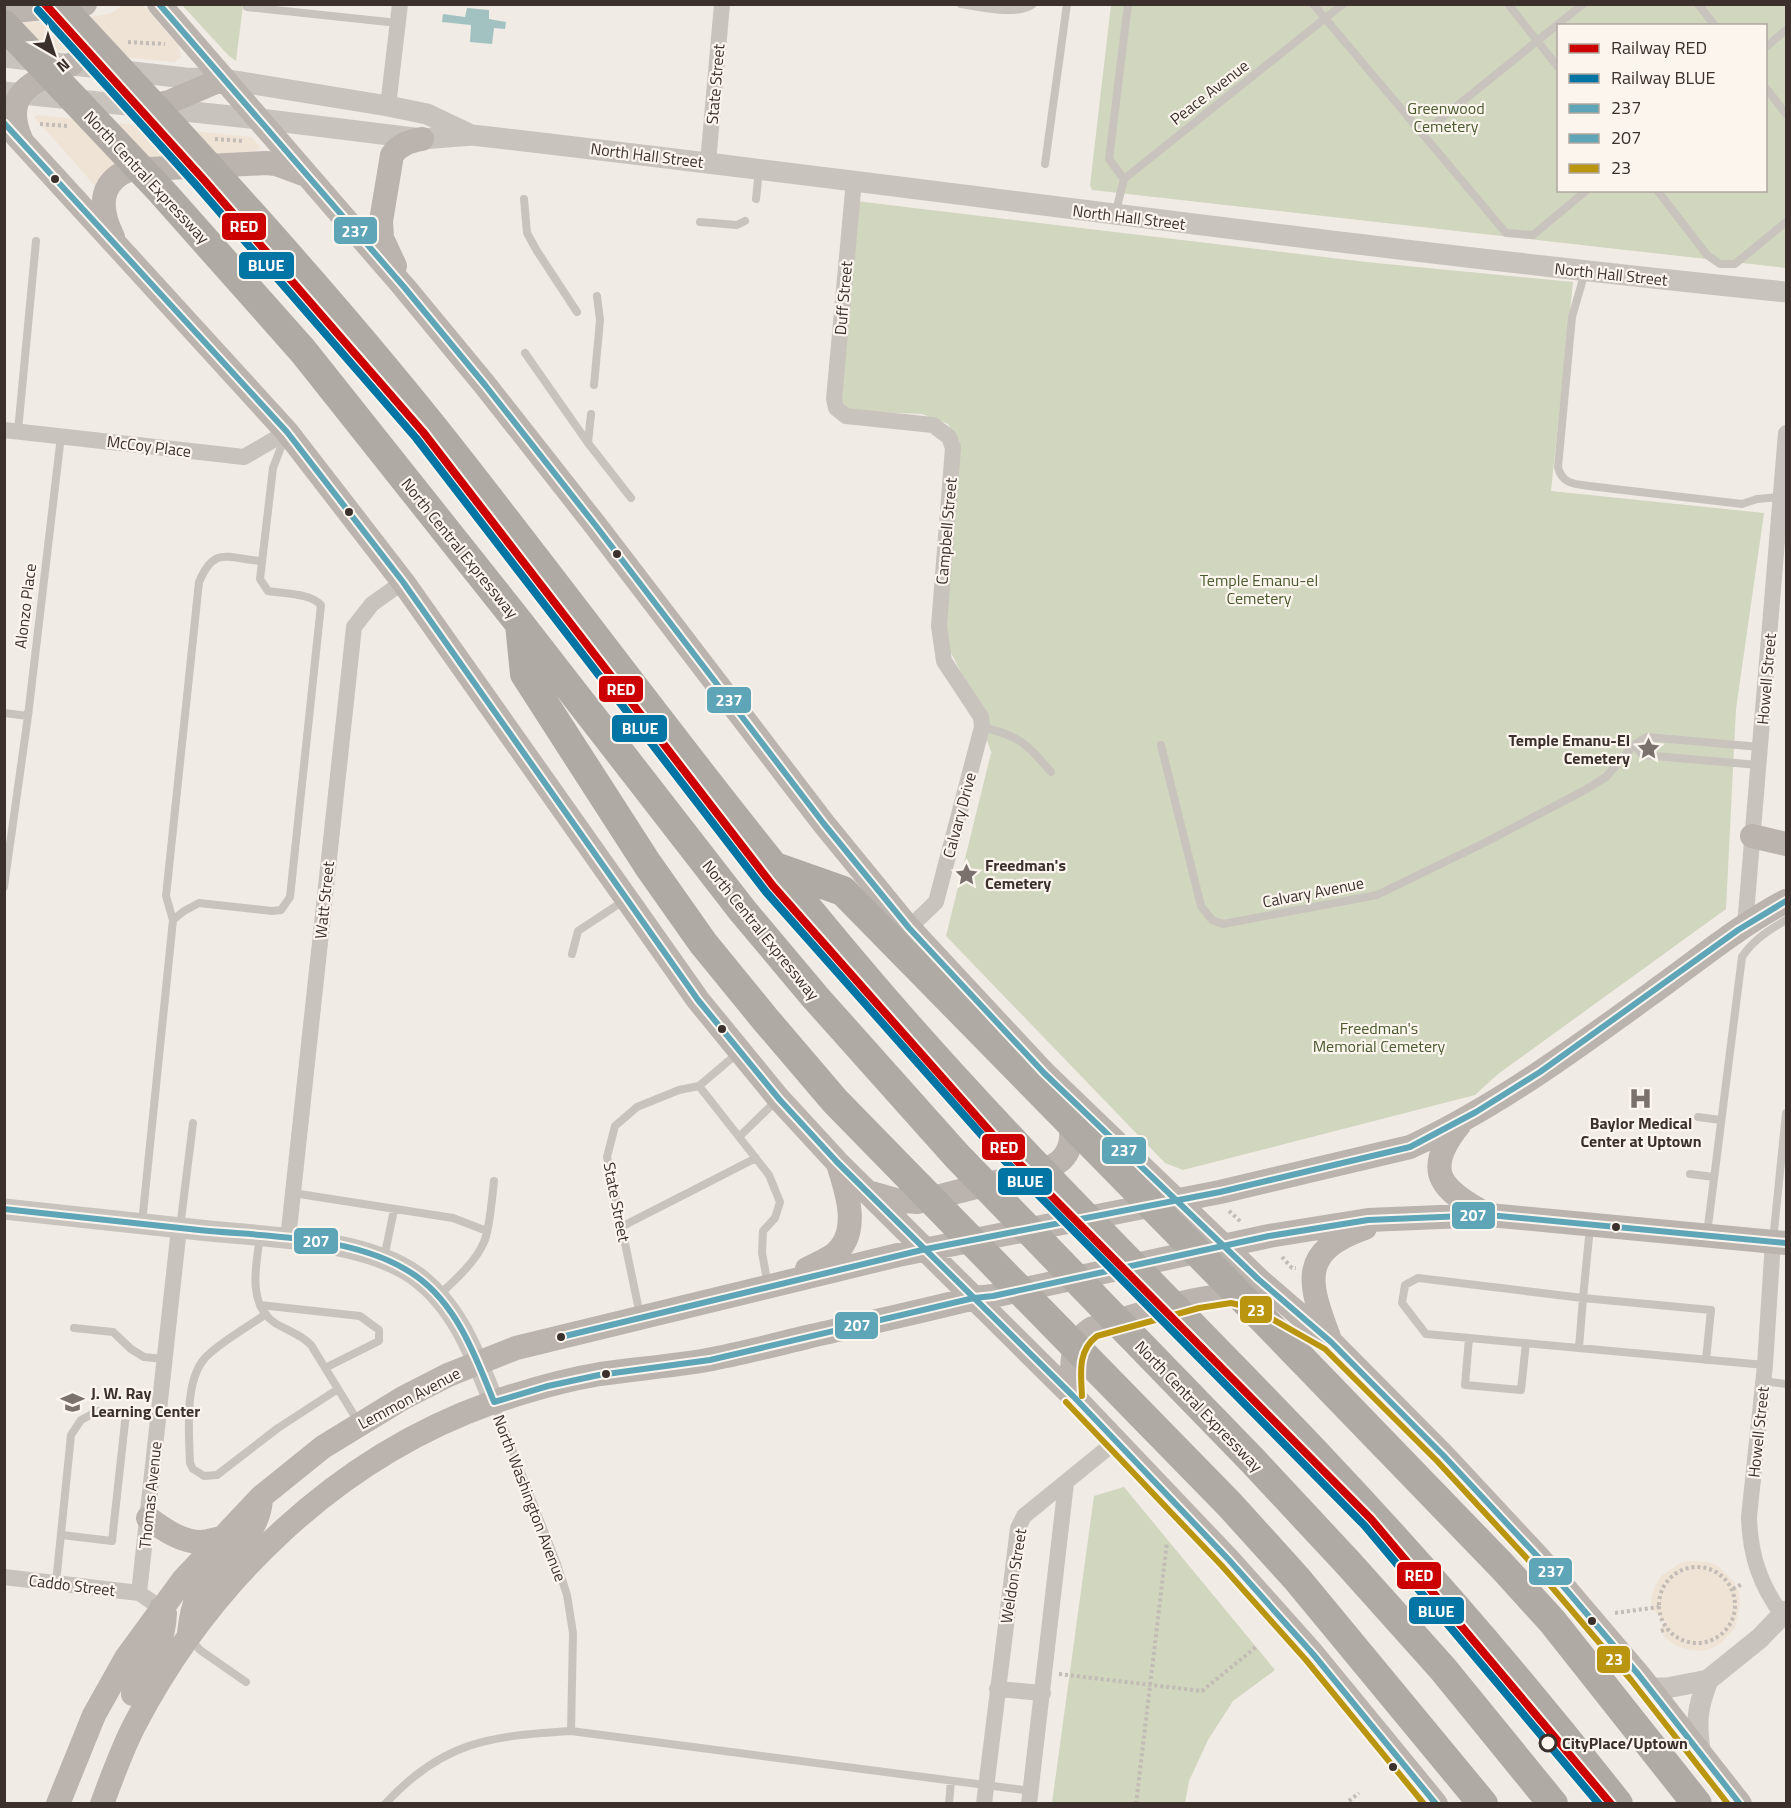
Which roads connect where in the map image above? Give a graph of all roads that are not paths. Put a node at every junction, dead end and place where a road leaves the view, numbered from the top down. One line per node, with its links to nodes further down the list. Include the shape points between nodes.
1 (58, 4): 16 (highway)
2 (159, 4): 29 (main road)
3 (400, 4): 18 (street)
4 (722, 4): 39 (street, State Street)
5 (961, 4): 6 (lane, via 1014,10)
6 (1033, 4)
7 (1067, 4): 40 (lane)
8 (1128, 4): 43 (lane, via 1108,159)
9 (1313, 4): 17 (lane)
10 (1343, 4): 17 (lane, Peace Avenue)
11 (1508, 4): 24 (lane)
12 (1583, 4): 19 (lane)
13 (1698, 4): 20 (lane)
14 (247, 7): 18 (lane)
15 (4, 12): 16 (main road)
16 (82, 14): 84 (highway, via 418,409)
17 (1325, 19): 36 (lane); 43 (lane, Peace Avenue)
18 (398, 23): 32 (street)
19 (1559, 24)
20 (1713, 24)
21 (4, 25): 73 (highway, North Central Expressway, via 162,192 303,351)
22 (1557, 25): 24 (lane)
23 (1786, 30): 25 (lane)
24 (1538, 41): 28 (lane); 36 (lane)
25 (1767, 46)
26 (4, 57): 27 (street, North Hall Street)
27 (72, 64): 29 (street, North Hall Street); 31 (main road, via 33,82)
28 (1557, 66)
29 (204, 81): 32 (street, North Hall Street); 33 (main road, via 168,102); 35 (main road)
30 (1767, 89): 34 (lane)
31 (10, 104): 33 (street, North Hall Street); 54 (main road, via 12,120 22,141)
32 (388, 106): 37 (street, North Hall Street, via 427,114)
33 (146, 107): 35 (street, North Hall Street)
34 (1786, 114)
35 (260, 119): 38 (street, North Hall Street); 42 (main road)
36 (1422, 134): 45 (lane, via 1506,233 1533,235)
37 (472, 135): 38 (street, North Hall Street); 39 (street, North Hall Street)
38 (422, 139): 56 (main road, via 408,142 392,155 381,221 382,238)
39 (708, 163): 41 (street, North Hall Street)
40 (1045, 164)
41 (759, 169): 44 (street, North Hall Street); 48 (lane)
42 (308, 176): 54 (main road, via 266,163 129,170 111,182 103,202 105,221); 56 (main road)
43 (1124, 179): 49 (lane)
44 (854, 180): 49 (street, North Hall Street); 62 (street, Duff Street, via 834,399)
45 (1585, 192)
46 (1658, 192): 52 (lane, via 1707,255 1720,264 1735,264)
47 (524, 199): 59 (lane, via 527,233)
48 (756, 199)
49 (1115, 215): 55 (street, North Hall Street)
50 (745, 221): 51 (lane, via 737,225)
51 (700, 222)
52 (1786, 222)
53 (36, 241): 64 (lane)
54 (118, 247): 65 (main road)
55 (1585, 272): 57 (street, North Hall Street); 69 (lane, via 1572,317 1560,474 1569,483 1742,504 1757,498)
56 (404, 287): 91 (main road)
57 (1786, 292)
58 (597, 296): 61 (lane, via 600,320)
59 (577, 312)
60 (525, 353): 68 (lane)
61 (594, 385)
62 (842, 413): 76 (street, Campbell Street, via 933,425 950,437 953,448 940,645 944,661 981,717)
63 (591, 414): 68 (lane)
64 (11, 430): 67 (street, McCoy Place)
65 (287, 432): 67 (street, McCoy Place, via 244,458); 71 (lane, via 273,468); 72 (main road)
66 (1786, 433): 69 (street, Howell Street)
67 (61, 435): 75 (lane, Alonzo Place)
68 (588, 443): 70 (lane)
69 (1781, 497): 79 (street, Howell Street)
70 (630, 498)
71 (260, 561): 88 (lane, via 217,557 209,561 199,582 166,896); 88 (lane, via 260,579 268,591 305,597 321,605 291,897 281,910 272,911 199,903)
72 (403, 582): 86 (main road); 109 (street, Watt Street, via 372,604 354,627)
73 (520, 624): 180 (highway, via 525,674 648,865 765,1019 835,1101 1230,1505 1305,1588); 181 (highway, North Central Expressway, via 742,910 878,1069 1341,1556 1443,1669)
74 (4, 714): 75 (lane)
75 (28, 716): 85 (lane, Alonzo Place)
76 (982, 727): 81 (lane, via 1027,744); 91 (street, Calvary Drive, via 936,902)
77 (1161, 745): 78 (lane, Calvary Avenue, via 1201,906 1212,920 1223,924 1377,895 1585,790 1606,777)
78 (1634, 745): 79 (lane, via 1647,737); 80 (lane, via 1642,755)
79 (1760, 747): 80 (street, Howell Street)
80 (1758, 765): 82 (street, Howell Street)
81 (1051, 772)
82 (1752, 836): 83 (main road); 90 (street, Howell Street)
83 (1786, 844)
84 (772, 866): 182 (highway, via 981,1107 1413,1559); 183 (highway, via 843,891 1502,1566 1552,1621)
85 (4, 887)
86 (626, 900): 92 (lane, via 578,931); 93 (main road)
87 (1786, 901): 90 (main road, Lemmon Avenue)
88 (173, 920): 115 (lane)
89 (1786, 920): 100 (lane, via 1757,939 1742,957)
90 (1745, 926): 99 (main road, Lemmon Avenue, via 1575,1048)
91 (909, 927): 94 (main road)
92 (572, 954)
93 (740, 1051): 95 (lane, State Street); 96 (main road)
94 (1044, 1073): 108 (main road, via 1072,1131 1071,1143 1059,1162 1043,1170 917,1202); 110 (main road)
95 (699, 1086): 102 (lane); 117 (lane, State Street, via 638,1107 615,1126 607,1158)
96 (779, 1099): 102 (lane); 104 (main road)
97 (1786, 1113): 123 (lane)
98 (1698, 1117): 100 (lane)
99 (1466, 1118): 110 (main road, Lemmon Avenue, via 1410,1147); 113 (main road, via 1444,1146 1439,1159 1442,1180 1454,1196)
100 (1721, 1120): 106 (lane)
101 (193, 1123): 118 (lane)
102 (740, 1136): 103 (lane)
103 (756, 1158): 117 (lane); 127 (lane, via 769,1175 780,1202 775,1218 763,1231 762,1253)
104 (837, 1162): 108 (main road); 127 (main road, via 850,1211 842,1244 834,1255)
105 (1690, 1174): 106 (lane)
106 (1714, 1176): 120 (lane)
107 (494, 1181): 119 (lane)
108 (868, 1192): 124 (main road)
109 (292, 1193): 112 (lane); 122 (street, Watt Street)
110 (1177, 1201): 124 (main road, Lemmon Avenue); 125 (main road)
111 (4, 1209): 115 (street, North Washington Avenue)
112 (394, 1210): 119 (lane, via 453,1218); 126 (lane)
113 (1489, 1215): 114 (main road); 116 (main road)
114 (1413, 1218): 125 (main road, via 1321,1227); 136 (main road, via 1363,1229 1335,1242 1320,1256 1314,1267 1313,1289)
115 (142, 1223): 118 (street, North Washington Avenue)
116 (1591, 1223): 120 (main road); 130 (lane)
117 (621, 1227): 133 (lane, State Street)
118 (180, 1228): 121 (street, North Washington Avenue); 139 (street, Thomas Avenue)
119 (487, 1231): 128 (lane, via 474,1258)
120 (1707, 1234): 123 (main road)
121 (260, 1236): 122 (street, North Washington Avenue); 131 (lane, via 255,1280)
122 (288, 1239): 126 (street, North Washington Avenue)
123 (1780, 1242): 143 (street, Howell Street)
124 (936, 1247): 127 (main road, Lemmon Avenue); 129 (main road)
125 (1212, 1249): 129 (main road); 136 (main road)
126 (384, 1258): 128 (street, North Washington Avenue, via 417,1276)
127 (773, 1285): 133 (main road, Lemmon Avenue)
128 (438, 1296): 141 (street, North Washington Avenue, via 465,1334)
129 (984, 1297): 146 (main road); 147 (main road, via 710,1360 599,1375)
130 (1583, 1298): 135 (lane, via 1418,1278 1405,1285 1402,1303 1426,1334); 138 (lane); 140 (lane, via 1711,1310)
131 (260, 1305): 132 (lane); 142 (lane, via 360,1316 380,1330 379,1341)
132 (266, 1314): 142 (lane, via 304,1337); 145 (lane, via 206,1356 198,1366 188,1406 193,1469 204,1476 217,1475)
133 (640, 1318): 141 (main road, Lemmon Avenue, via 516,1348)
134 (74, 1328): 139 (lane, via 113,1332 144,1357)
135 (1469, 1338): 137 (lane); 137 (lane, via 1465,1385 1521,1390)
136 (1331, 1342): 146 (main road, via 1256,1300 1231,1294 1197,1299 1093,1328 1080,1338 1071,1362); 165 (main road, via 1540,1559)
137 (1526, 1343): 138 (lane)
138 (1579, 1348): 140 (lane)
139 (164, 1359): 149 (street, Thomas Avenue)
140 (1706, 1360): 143 (lane)
141 (478, 1362): 147 (street, North Washington Avenue); 150 (main road, Lemmon Avenue)
142 (325, 1368): 145 (lane)
143 (1764, 1373): 144 (lane); 161 (street, Howell Street, via 1750,1539 1759,1577 1769,1597)
144 (1786, 1384)
145 (338, 1389): 150 (lane)
146 (1073, 1396): 151 (main road)
147 (494, 1402): 162 (main road, via 434,1427 356,1473 256,1556); 169 (lane, North Washington Avenue, via 567,1595 573,1633)
148 (126, 1413): 149 (lane); 155 (lane, via 98,1411 81,1420 71,1435); 155 (lane, via 112,1541)
149 (159, 1417): 154 (street, Thomas Avenue)
150 (359, 1423): 153 (main road, Lemmon Avenue)
151 (1115, 1442): 152 (street, Weldon Street); 179 (main road, via 1313,1654)
152 (1066, 1483): 166 (street, Weldon Street, via 1024,1516 1018,1528); 167 (street)
153 (261, 1497): 156 (main road, Lemmon Avenue); 162 (main road, via 260,1514 252,1531 206,1582 195,1602)
154 (148, 1518): 156 (main road, via 183,1539 202,1542); 159 (street, Thomas Avenue)
155 (62, 1535): 158 (lane)
156 (221, 1538): 160 (main road, Lemmon Avenue)
157 (4, 1577): 158 (street, Caddo Street)
158 (56, 1583): 159 (street, Caddo Street)
159 (139, 1593): 160 (street)
160 (161, 1608): 168 (main road, via 165,1613 159,1647 132,1697); 174 (main road, Lemmon Avenue, via 126,1658 94,1715)
161 (1785, 1615): 163 (street)
162 (189, 1637): 164 (lane, via 200,1650); 168 (main road)
163 (1708, 1680): 165 (street); 170 (street, via 1698,1706)
164 (246, 1682)
165 (1649, 1688): 170 (main road)
166 (997, 1689): 167 (street); 172 (street, Weldon Street)
167 (1043, 1693): 173 (street)
168 (134, 1726): 175 (main road)
169 (571, 1731): 171 (lane); 176 (lane, via 517,1734 470,1744 428,1765)
170 (1700, 1751): 184 (main road)
171 (951, 1781): 172 (lane); 177 (lane)
172 (986, 1785): 173 (lane); 178 (street, Weldon Street)
173 (1030, 1797)
174 (58, 1803)
175 (102, 1803)
176 (385, 1803)
177 (949, 1803)
178 (984, 1803)
179 (1436, 1803)
180 (1483, 1803)
181 (1554, 1803)
182 (1618, 1803)
183 (1697, 1803)
184 (1740, 1803)

